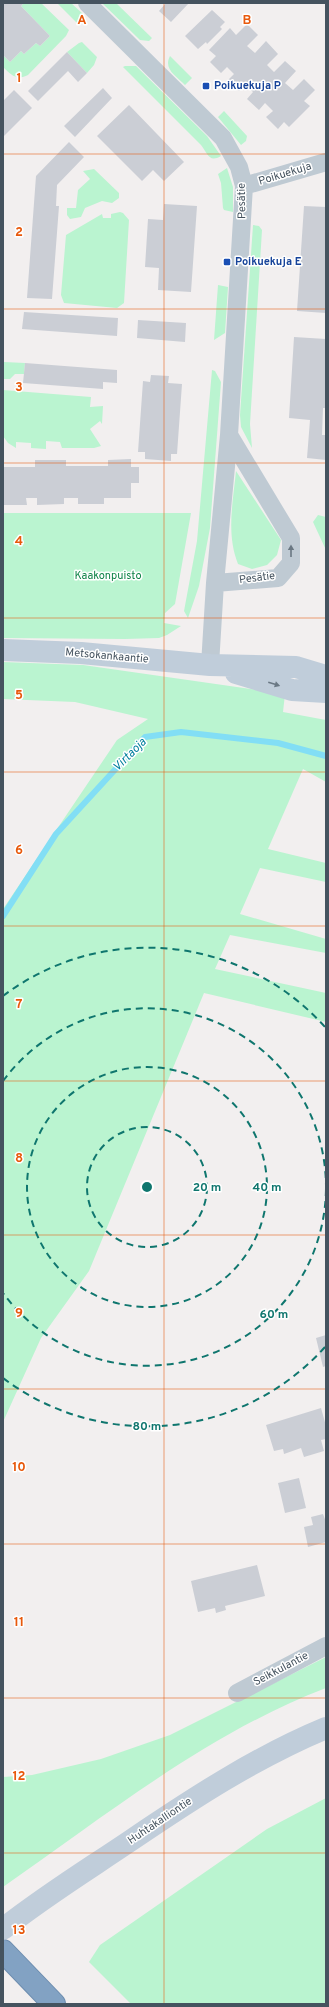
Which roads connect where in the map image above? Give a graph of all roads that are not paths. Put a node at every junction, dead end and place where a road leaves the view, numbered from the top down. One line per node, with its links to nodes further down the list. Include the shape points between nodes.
1 (87, 3): 3 (street, Pesätie, via 223,138 236,162)
2 (326, 162): 3 (street, Poikuekuja)
3 (244, 186): 4 (street, Pesätie)
4 (229, 435): 5 (street, Pesätie); 5 (street, Pesätie, one-way to 4, via 278,578 291,563 291,538)
5 (215, 583): 7 (street, Pesätie)
6 (3, 650): 7 (street, Metsokankaantie, via 81,653)
7 (210, 665): 8 (street, Metsokankaantie, via 296,667); 9 (street, Metsokankaantie, one-way to 9, via 292,690)
8 (326, 676)
9 (326, 692)
10 (326, 1646): 11 (street, Seikkulantie)
11 (237, 1693)
12 (326, 1728): 13 (street, Huhtakalliontie, via 292,1742 198,1796 32,1906)
13 (3, 1929)
14 (3, 1951): 15 (highway)
15 (54, 2004)

